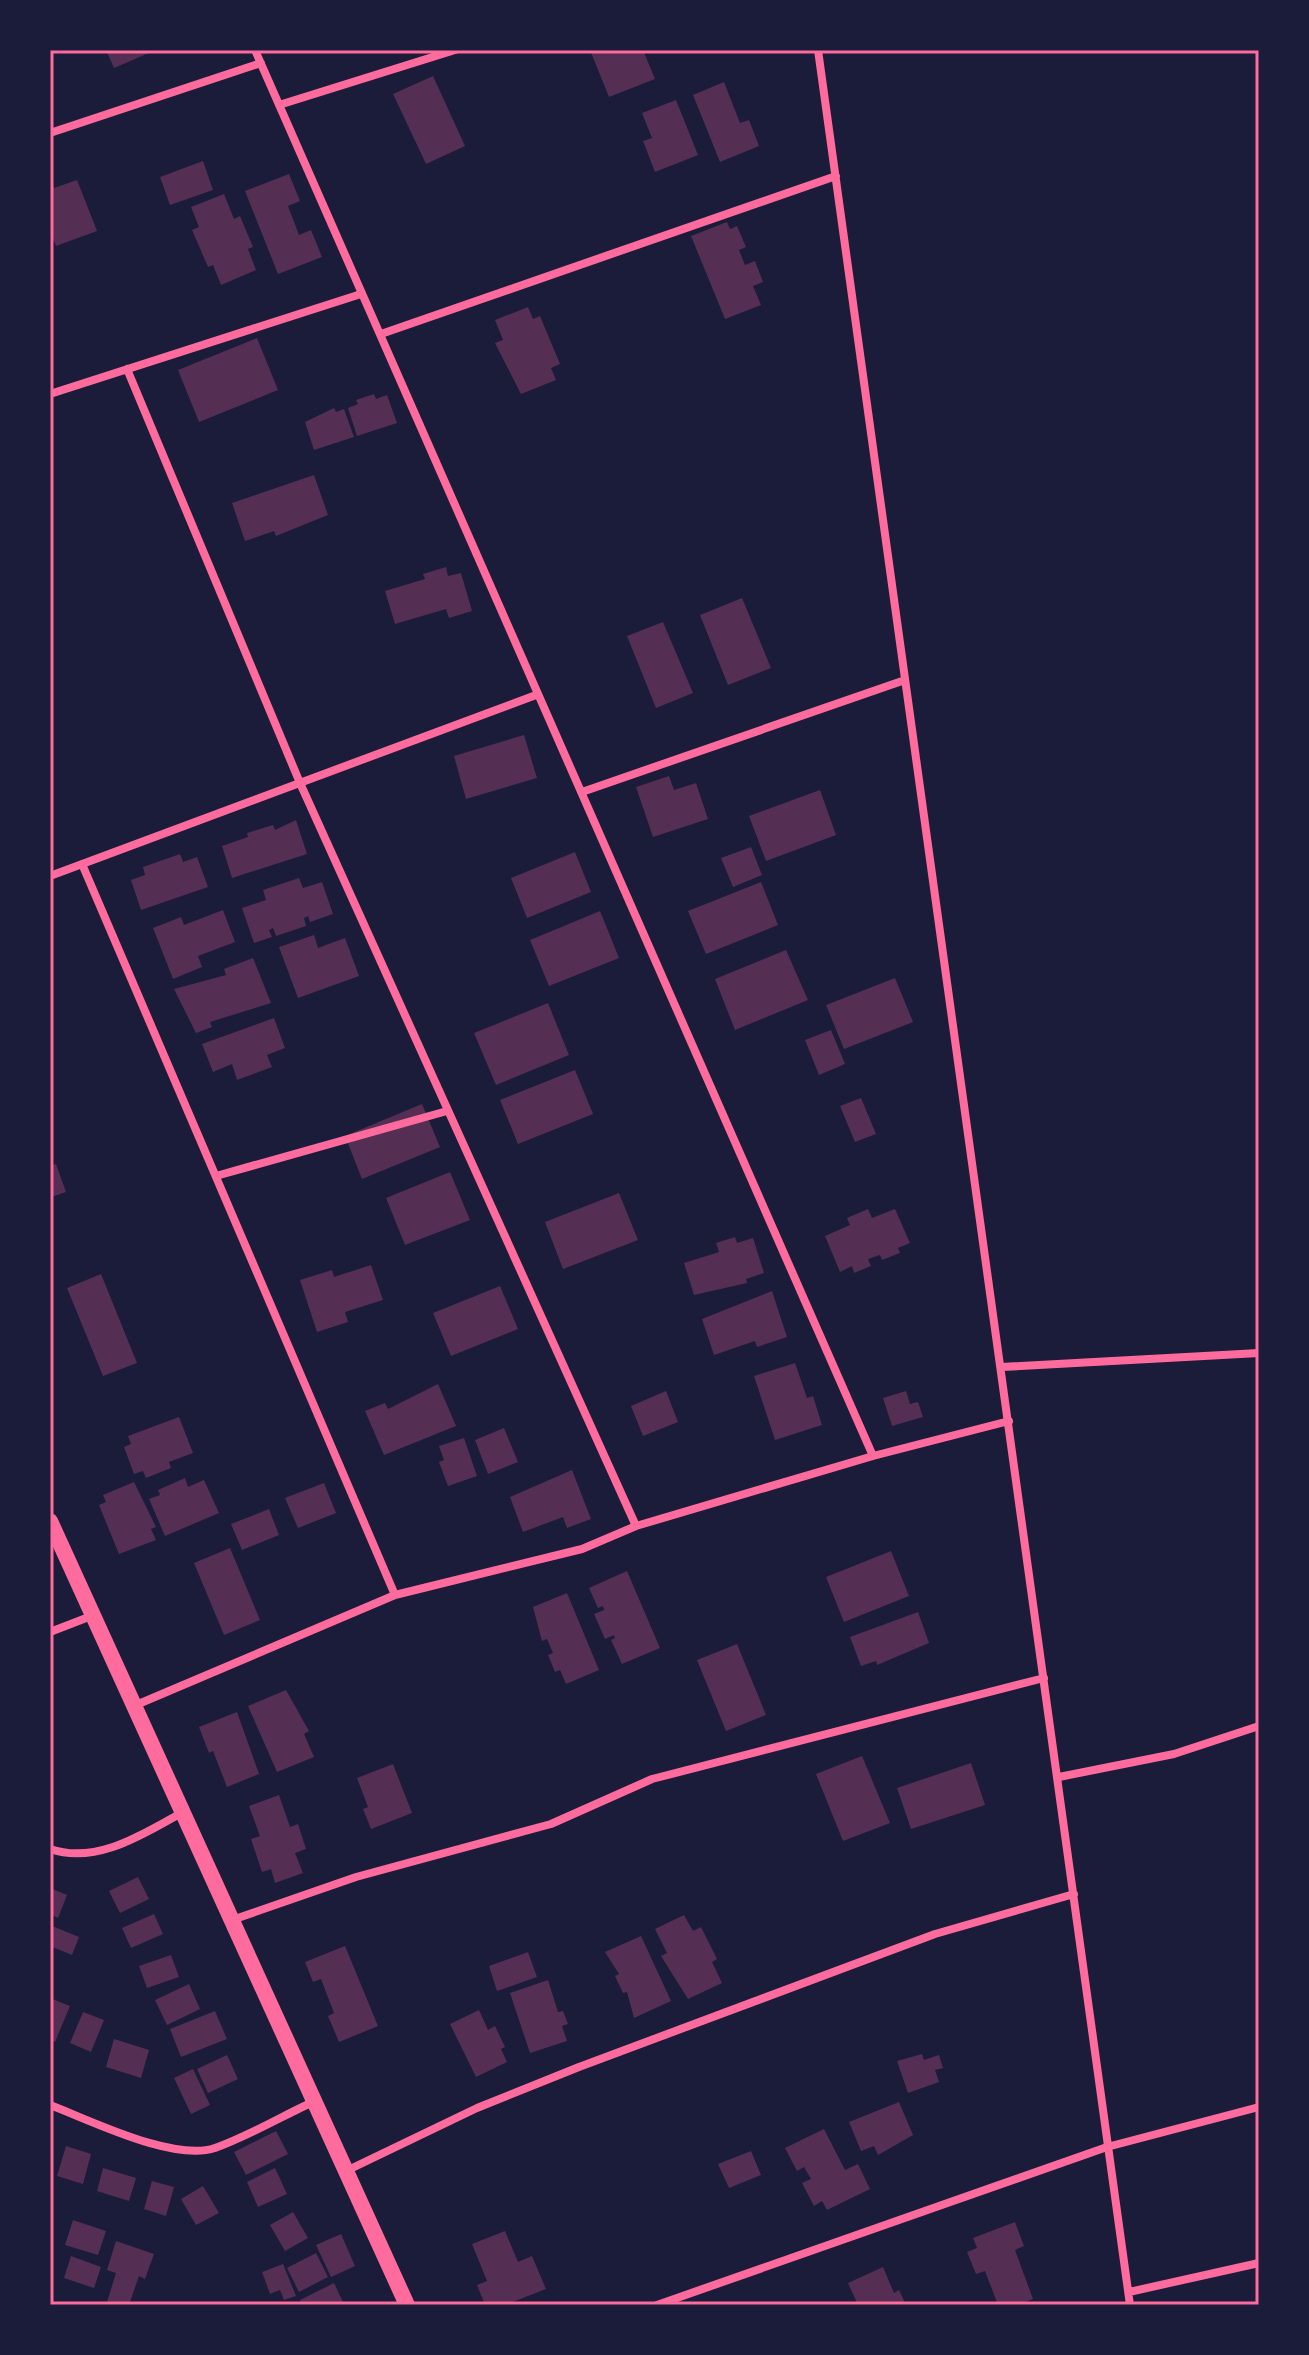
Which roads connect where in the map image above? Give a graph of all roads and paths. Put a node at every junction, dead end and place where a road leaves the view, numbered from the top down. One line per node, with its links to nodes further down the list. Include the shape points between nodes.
1 (255, 50): 4 (street)
2 (455, 50): 5 (street)
3 (818, 50): 7 (street)
4 (261, 63): 5 (street); 6 (street)
5 (279, 105): 8 (street)
6 (50, 133)
7 (836, 176): 9 (street); 12 (street)
8 (361, 294): 9 (street); 10 (street)
9 (381, 334): 13 (street)
10 (127, 369): 11 (street); 14 (street)
11 (50, 394)
12 (905, 680): 15 (street); 21 (street)
13 (536, 695): 14 (street); 15 (street)
14 (300, 783): 16 (street); 18 (street)
15 (582, 792): 23 (street)
16 (82, 864): 17 (street); 19 (street)
17 (50, 876)
18 (447, 1111): 19 (street); 25 (street)
19 (216, 1176): 26 (street)
20 (1259, 1353): 21 (street)
21 (1002, 1367): 22 (street)
22 (1009, 1421): 23 (street); 29 (street)
23 (873, 1456): 25 (street)
24 (50, 1521): 27 (main road)
25 (636, 1526): 26 (street, via 582,1549)
26 (395, 1595): 30 (street)
27 (94, 1615): 28 (street); 30 (main road)
28 (50, 1632)
29 (1044, 1678): 32 (street); 36 (street, via 652,1779 551,1824 356,1877)
30 (136, 1705): 33 (main road)
31 (1259, 1726): 32 (street, via 1174,1754)
32 (1059, 1777): 35 (street)
33 (184, 1812): 34 (street, via 129,1841 90,1854); 36 (main road)
34 (50, 1849)
35 (1074, 1894): 40 (street); 41 (street, via 935,1934 579,2067 477,2108)
36 (232, 1920): 37 (main road)
37 (315, 2101): 38 (street, via 212,2149 141,2139); 41 (main road)
38 (50, 2105)
39 (1259, 2107): 40 (street)
40 (1107, 2147): 43 (street); 45 (street)
41 (348, 2170): 44 (main road)
42 (1259, 2263): 43 (street)
43 (1129, 2292): 46 (street)
44 (407, 2305)
45 (657, 2305)
46 (1130, 2305)

